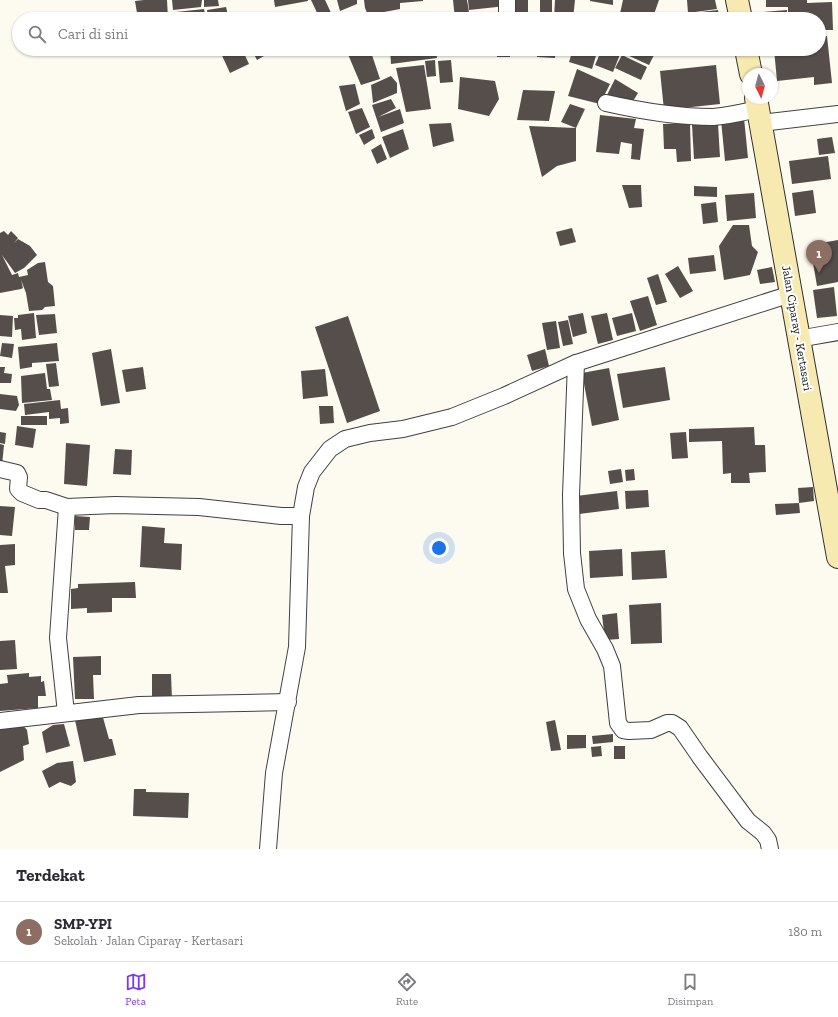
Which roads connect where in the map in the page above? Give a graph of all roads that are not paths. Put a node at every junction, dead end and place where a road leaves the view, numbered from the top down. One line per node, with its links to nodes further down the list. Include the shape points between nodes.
1 (507, 0): 3 (street)
2 (737, 0): 4 (main road)
3 (507, 12)
4 (740, 12)
5 (747, 56): 6 (main road)
6 (750, 68)
7 (606, 103): 8 (street, via 669,114 714,117)
8 (758, 110): 9 (street); 10 (main road, Jalan Ciparay - Kertasari)
9 (838, 114)
10 (790, 294): 12 (main road, Jalan Ciparay - Kertasari); 13 (street)
11 (838, 332): 12 (street)
12 (798, 339): 17 (main road, Jalan Ciparay - Kertasari)
13 (576, 363): 16 (street, via 452,417 345,439 330,449 312,472 306,487); 22 (street, via 571,495 572,553 576,588 588,619 612,666 618,723 624,730 629,731 651,730 667,723 680,728 744,816 763,833)
14 (0, 469): 15 (street, via 17,473 18,489 22,493 39,500)
15 (67, 506): 16 (street, via 199,507); 19 (street, via 58,638)
16 (301, 516): 18 (street, via 297,647)
17 (838, 557)
18 (288, 702): 19 (street, via 139,705); 21 (street, via 274,773)
19 (66, 713): 20 (street)
20 (0, 720)
21 (268, 849)
22 (770, 849)

